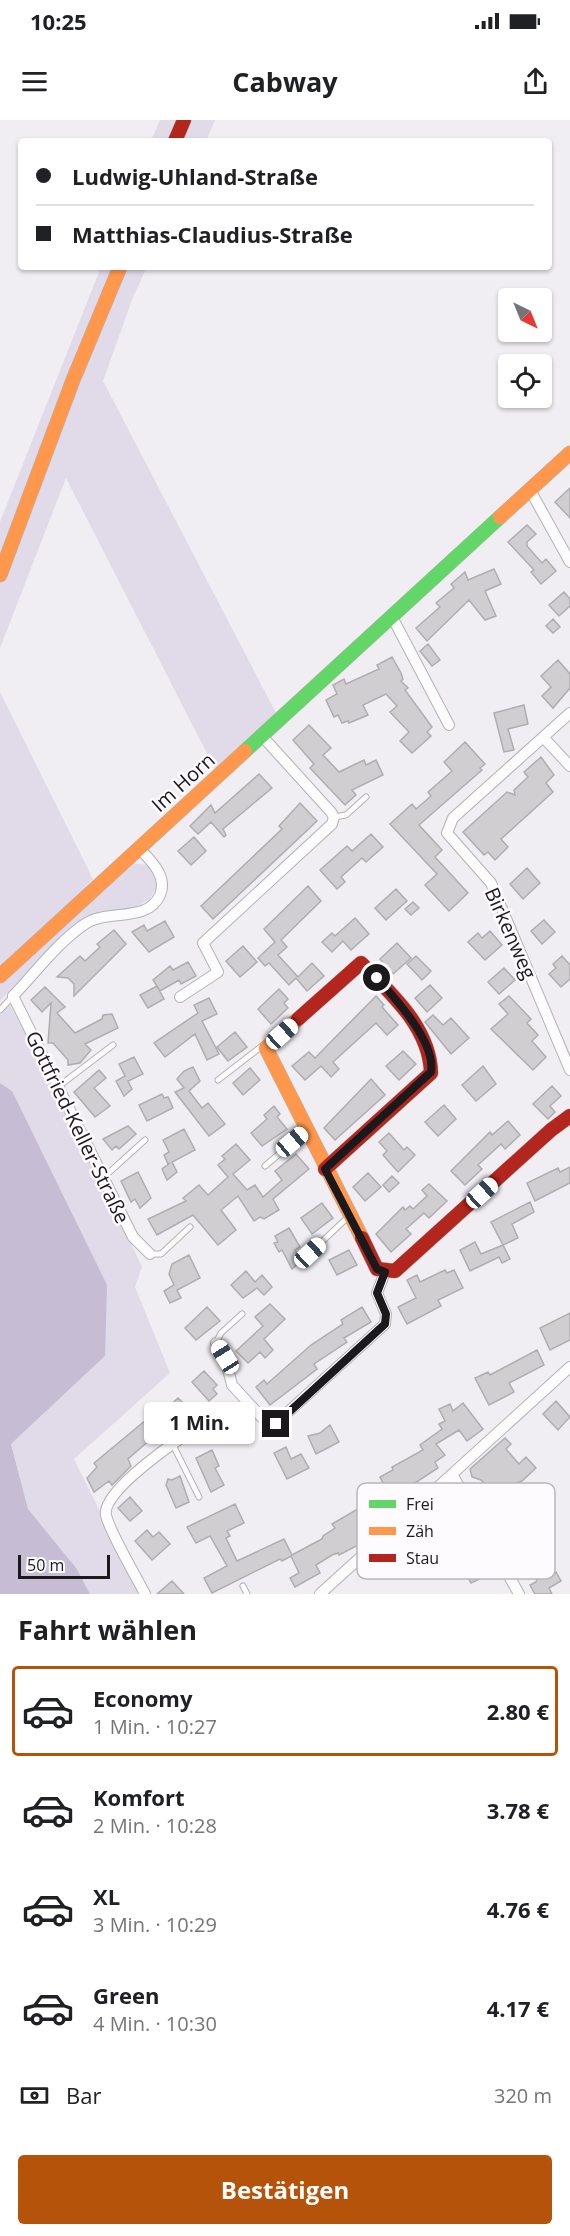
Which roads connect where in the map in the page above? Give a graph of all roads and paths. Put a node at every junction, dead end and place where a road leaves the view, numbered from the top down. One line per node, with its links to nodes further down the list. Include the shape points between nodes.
1 (184, 120): 2 (street)
2 (176, 138)
3 (119, 270): 7 (street)
4 (570, 453): 5 (street, Im Horn)
5 (530, 490): 6 (street); 8 (street, Im Horn)
6 (570, 562)
7 (0, 575)
8 (391, 615): 10 (street); 11 (street, Im Horn)
9 (570, 713): 12 (street, Birkenweg)
10 (449, 725)
11 (262, 736): 15 (street); 16 (street, Im Horn)
12 (543, 737): 13 (street); 23 (street, Birkenweg, via 453,818 447,833 491,883)
13 (570, 766)
14 (366, 797): 15 (lane, via 346,815)
15 (334, 817): 19 (street, via 332,824 203,943 218,972)
16 (139, 848): 17 (street, Im Horn); 18 (street, via 162,879 158,899 148,908 86,923)
17 (0, 976)
18 (13, 996): 20 (lane); 25 (street, Gottfried-Keller-Straße)
19 (180, 997)
20 (0, 1010)
21 (113, 1045): 25 (lane)
22 (266, 1048): 24 (lane, via 262,1046); 27 (street); 30 (street, via 361,963 407,1010 433,1062 431,1072)
23 (569, 1064)
24 (218, 1080)
25 (59, 1086): 31 (street, Gottfried-Keller-Straße)
26 (570, 1116): 36 (street, via 395,1271)
27 (306, 1131): 29 (lane); 30 (street)
28 (146, 1140): 31 (lane)
29 (265, 1166)
30 (325, 1169): 32 (street)
31 (104, 1177): 35 (street, Gottfried-Keller-Straße, via 133,1237)
32 (350, 1216): 34 (lane); 36 (street, via 377,1269)
33 (189, 1227): 35 (lane, via 161,1254)
34 (310, 1253)
35 (150, 1254)
36 (385, 1272): 38 (street, via 377,1293 386,1314 385,1324 276,1424 267,1423 232,1385 225,1357)
37 (242, 1314): 38 (lane)
38 (216, 1343)
39 (570, 1367): 42 (street)
40 (200, 1426): 41 (street)
41 (172, 1442): 45 (lane); 49 (street, via 108,1499 105,1515)
42 (452, 1474): 43 (street); 44 (street)
43 (442, 1483)
44 (457, 1483)
45 (199, 1497)
46 (357, 1560): 51 (street)
47 (511, 1579): 52 (street)
48 (243, 1586): 50 (lane)
49 (145, 1594)
50 (247, 1594)
51 (320, 1594)
52 (519, 1594)

